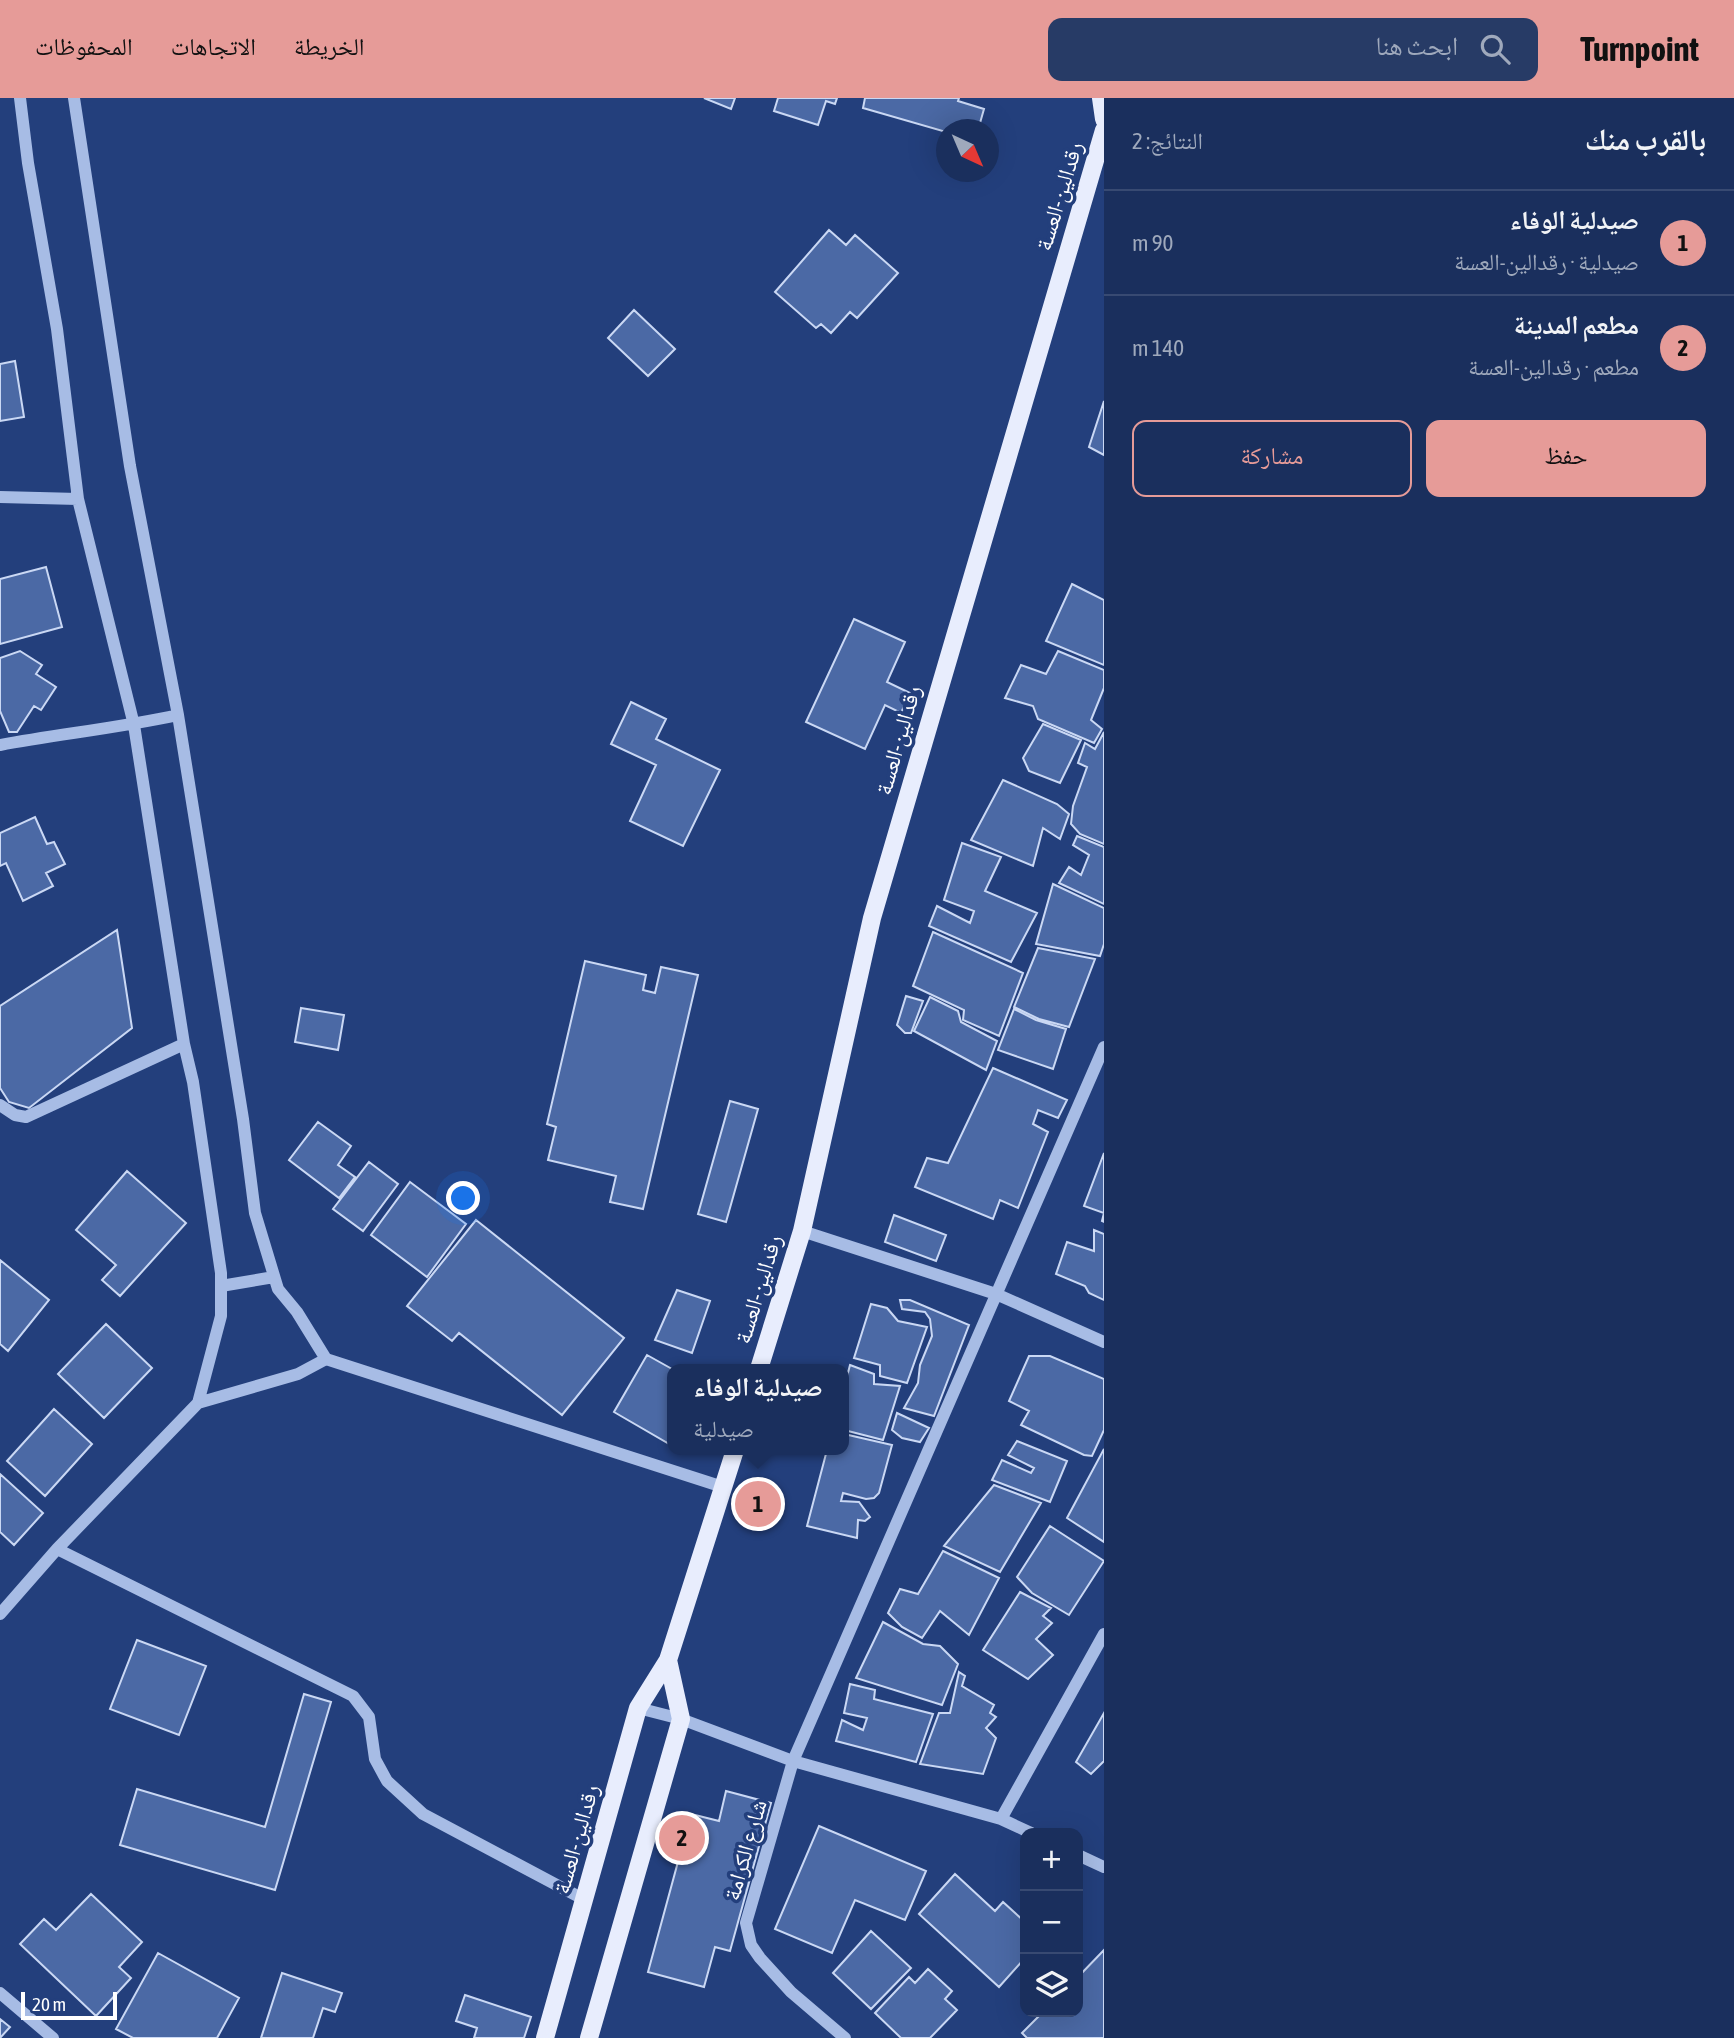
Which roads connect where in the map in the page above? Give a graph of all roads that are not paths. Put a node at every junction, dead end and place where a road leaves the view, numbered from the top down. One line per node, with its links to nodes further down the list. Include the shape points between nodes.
1 (20, 98): 7 (street, via 57,329)
2 (74, 98): 8 (street, via 130,466)
3 (1101, 98): 4 (main road)
4 (1104, 119)
5 (1104, 130): 14 (main road, رقدالين-العسة, via 872,918)
6 (0, 497): 7 (street)
7 (78, 499): 9 (street)
8 (178, 715): 9 (street); 15 (street, via 255,1213)
9 (134, 725): 10 (street); 11 (street)
10 (0, 745)
11 (184, 1044): 13 (street, via 26,1117); 16 (street)
12 (1104, 1047): 17 (street, شارع الكرامة)
13 (0, 1105)
14 (802, 1231): 17 (street); 20 (main road, رقدالين-العسة)
15 (274, 1277): 16 (street); 19 (street)
16 (221, 1286): 21 (street, via 221,1316)
17 (996, 1294): 18 (street); 30 (street, شارع الكرامة)
18 (1104, 1342)
19 (326, 1359): 21 (street, via 298,1374); 23 (street)
20 (761, 1364)
21 (198, 1403): 24 (street)
22 (733, 1455): 23 (main road, رقدالين-العسة)
23 (723, 1487): 27 (main road, رقدالين-العسة)
24 (58, 1549): 25 (street); 35 (street, via 353,1696 369,1717 375,1759 387,1781 423,1814)
25 (0, 1614)
26 (1104, 1634): 31 (street)
27 (668, 1660): 28 (main road, رقدالين-العسة); 29 (main road)
28 (638, 1708): 29 (street); 35 (main road, رقدالين-العسة)
29 (681, 1719): 30 (street); 39 (main road)
30 (793, 1762): 31 (street); 40 (street, شارع الكرامة, via 746,1923 751,1945 760,1958 790,1992)
31 (1001, 1819): 32 (street)
32 (1020, 1828)
33 (1083, 1857): 34 (street)
34 (1104, 1867)
35 (585, 1900): 38 (main road, رقدالين-العسة)
36 (0, 1993): 37 (street)
37 (53, 2038)
38 (545, 2038)
39 (589, 2038)
40 (845, 2038)

